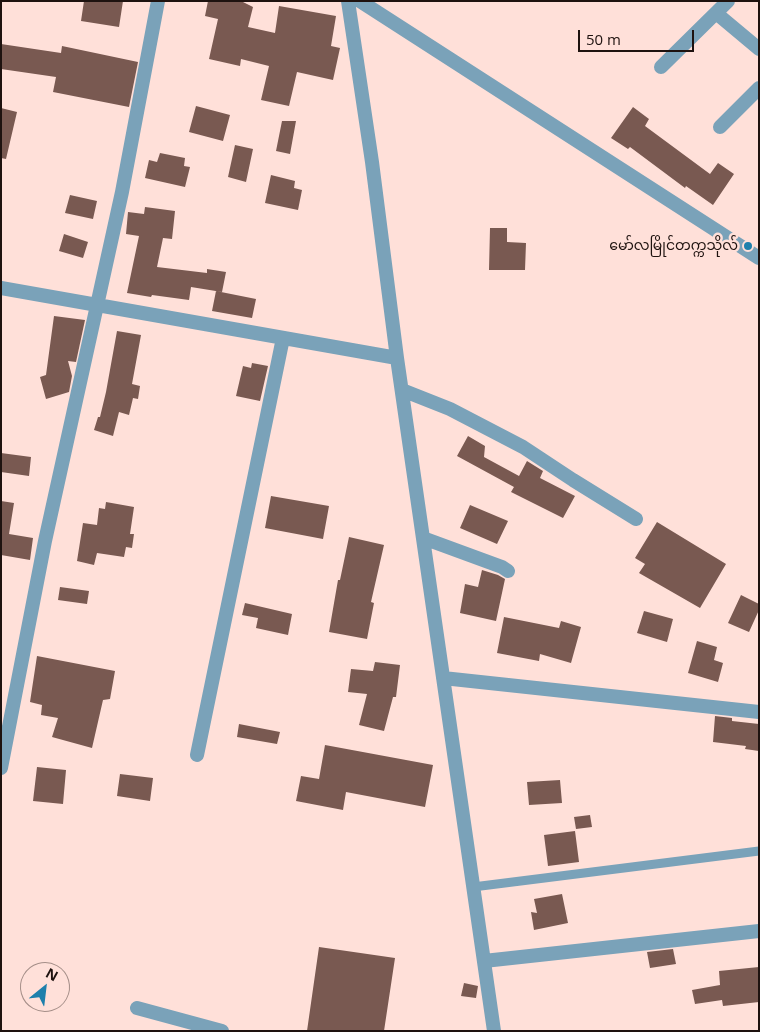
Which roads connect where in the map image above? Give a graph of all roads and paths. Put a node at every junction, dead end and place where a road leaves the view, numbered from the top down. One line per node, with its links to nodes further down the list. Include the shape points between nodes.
1 (158, 1): 12 (street)
2 (348, 1): 14 (street)
3 (360, 1): 10 (street)
4 (728, 1): 5 (street)
5 (716, 13): 6 (street); 7 (street)
6 (759, 49)
7 (661, 67)
8 (759, 88): 9 (street)
9 (720, 127)
10 (759, 258)
11 (1, 288): 12 (street)
12 (97, 306): 13 (street); 22 (street, via 45,541)
13 (282, 338): 14 (street); 21 (street)
14 (397, 358): 15 (street)
15 (402, 390): 16 (street, via 450,409 523,447); 17 (street)
16 (636, 519)
17 (423, 538): 18 (street); 19 (street)
18 (508, 572)
19 (443, 678): 20 (street); 24 (street)
20 (759, 712)
21 (197, 755)
22 (1, 768)
23 (759, 851): 24 (lane)
24 (473, 888): 26 (street)
25 (759, 931): 26 (street)
26 (484, 961): 29 (street)
27 (137, 1008): 28 (street)
28 (222, 1031)
29 (494, 1031)

